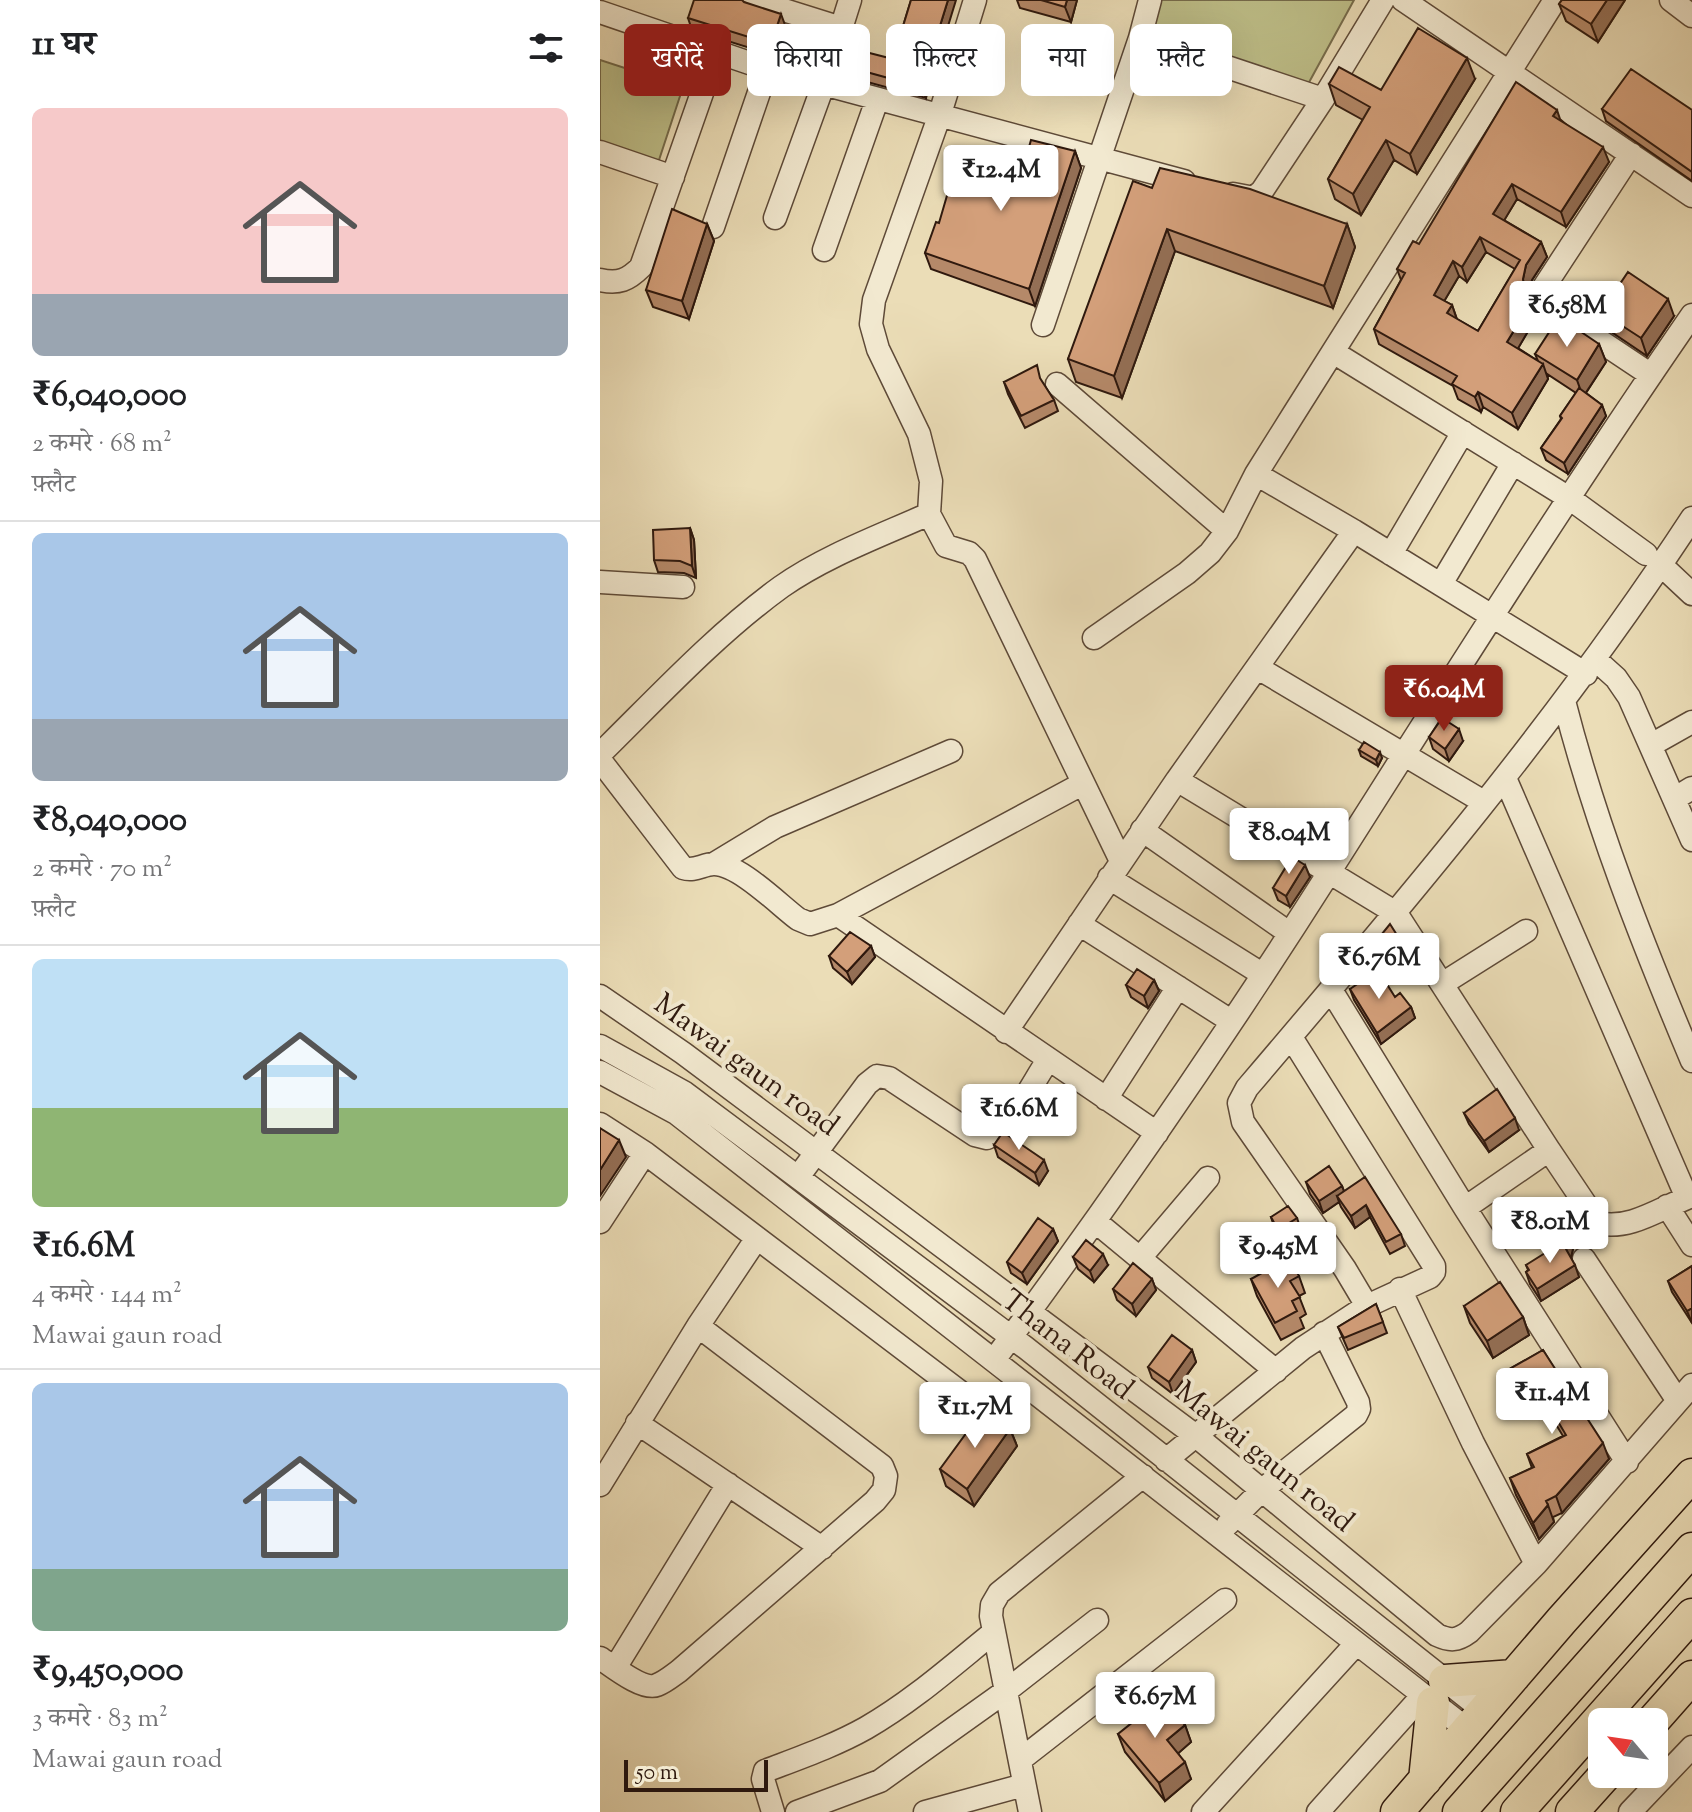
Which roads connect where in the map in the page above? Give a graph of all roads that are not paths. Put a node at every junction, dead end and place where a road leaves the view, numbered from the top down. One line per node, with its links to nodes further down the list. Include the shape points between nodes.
1 (752, 0): 12 (street)
2 (850, 0): 13 (street)
3 (975, 0): 24 (street)
4 (1150, 0): 14 (street)
5 (1383, 0): 22 (street)
6 (1403, 0): 17 (street)
7 (1555, 0): 17 (street)
8 (1671, 0): 10 (street)
9 (600, 12): 11 (street)
10 (1692, 16)
11 (634, 24)
12 (828, 24)
13 (842, 24)
14 (1144, 24)
15 (1130, 66): 27 (street)
16 (1232, 69): 22 (street)
17 (1512, 73): 26 (street); 36 (street)
18 (701, 96): 28 (street)
19 (758, 96): 31 (street)
20 (819, 96): 30 (street)
21 (865, 96): 23 (street)
22 (1323, 99): 27 (street, via 1254,198)
23 (877, 100): 24 (street); 32 (street)
24 (939, 117): 27 (street); 43 (street, via 874,300 871,324 928,461)
25 (600, 152): 28 (street)
26 (1631, 154): 29 (street); 37 (street, via 1542,297 1546,305)
27 (1098, 157): 35 (street)
28 (673, 177): 33 (street, via 641,267 628,280)
29 (1692, 196)
30 (775, 218)
31 (713, 227)
32 (824, 250)
33 (600, 280)
34 (1692, 315): 37 (street)
35 (1043, 325)
36 (1333, 352): 39 (street); 41 (street)
37 (1651, 375): 42 (street)
38 (1057, 384): 45 (street)
39 (1463, 432): 40 (street); 47 (street)
40 (1513, 463): 42 (street); 50 (street)
41 (1256, 474): 45 (street); 46 (street)
42 (1569, 498): 48 (street); 53 (street)
43 (929, 514): 62 (street, via 783,586 732,626); 66 (street, via 946,546 975,559)
44 (1692, 518): 48 (street)
45 (1227, 531): 54 (street, via 1187,573)
46 (1354, 531): 47 (street); 56 (street)
47 (1391, 554): 50 (street)
48 (1654, 559): 52 (street); 55 (street)
49 (600, 582): 51 (street)
50 (1441, 584): 53 (street)
51 (683, 587)
52 (1692, 594)
53 (1493, 615): 55 (street); 61 (street)
54 (1094, 638)
55 (1591, 667): 57 (street); 59 (street, via 1616,678)
56 (1258, 668): 61 (street); 65 (street)
57 (1564, 701): 64 (street); 89 (street, via 1605,842)
58 (1692, 722): 59 (street)
59 (1651, 745): 67 (street)
60 (951, 751): 71 (street, via 775,827)
61 (1404, 752): 68 (street); 73 (street)
62 (600, 754)
63 (600, 760): 71 (street, via 678,864 690,870)
64 (1505, 778): 74 (street); 99 (street)
65 (1177, 780): 69 (street); 73 (street)
66 (1082, 784): 72 (street); 75 (street)
67 (1683, 793): 70 (street)
68 (1477, 798)
69 (1142, 830): 72 (street); 78 (street)
70 (1692, 840)
71 (714, 864): 75 (street, via 742,875 810,924)
72 (1115, 870): 76 (street); 79 (street)
73 (1329, 873): 74 (street); 78 (street)
74 (1396, 913): 80 (street); 82 (street)
75 (838, 915): 85 (street)
76 (1079, 924): 81 (street); 85 (street)
77 (1526, 931): 80 (street)
78 (1289, 933): 79 (street)
79 (1262, 974): 84 (street)
80 (1442, 984): 94 (street)
81 (1178, 987): 84 (street); 91 (street)
82 (1331, 990): 86 (street); 100 (street)
83 (600, 996): 95 (street, Mawai gaun road)
84 (1231, 1021): 93 (street)
85 (1006, 1032): 88 (street)
86 (1291, 1037): 107 (street, via 1434,1266 1430,1277); 108 (street, via 1247,1088 1240,1114)
87 (600, 1046): 97 (street, Thana Road, via 685,1093)
88 (1048, 1060): 91 (street); 95 (street, via 1007,1121 987,1138 889,1078 877,1076)
89 (1692, 1061)
90 (600, 1072): 113 (street, Thana Road, via 676,1113)
91 (1106, 1099): 93 (street)
92 (600, 1124): 96 (street)
93 (1157, 1133): 102 (street)
94 (1549, 1150): 99 (street, via 1598,1223 1630,1222); 100 (street)
95 (817, 1152): 97 (street); 109 (street, Mawai gaun road)
96 (645, 1153): 101 (street); 103 (street)
97 (798, 1177): 112 (street, Thana Road)
98 (1208, 1178): 105 (street)
99 (1682, 1200): 104 (street)
100 (1465, 1208): 120 (street)
101 (600, 1222)
102 (1096, 1222): 105 (street); 109 (street)
103 (757, 1238): 110 (street); 117 (street)
104 (1692, 1245)
105 (1140, 1258): 114 (street)
106 (1584, 1259): 115 (street)
107 (1400, 1289): 108 (street); 130 (street)
108 (1367, 1306): 111 (street)
109 (1029, 1313): 112 (street); 118 (street, Mawai gaun road)
110 (698, 1326): 116 (street); 128 (street, via 882,1466 884,1490)
111 (1324, 1333): 114 (street); 125 (street, via 1359,1409)
112 (1011, 1337): 113 (street); 119 (street, Thana Road)
113 (994, 1360): 122 (street, Thana Road)
114 (1276, 1371): 118 (street)
115 (1685, 1393): 120 (street, Mawai gaun road)
116 (637, 1423): 123 (street); 124 (street)
117 (1001, 1423)
118 (1196, 1436): 119 (street); 125 (street, Mawai gaun road)
119 (1166, 1460): 126 (street, Thana Road)
120 (1627, 1462): 130 (street, Mawai gaun road)
121 (1692, 1475): 137 (highway)
122 (1143, 1476): 127 (street, Thana Road); 134 (street, via 999,1593 992,1605)
123 (728, 1484): 128 (street); 136 (street)
124 (600, 1485)
125 (1262, 1490): 126 (street); 130 (street, Mawai gaun road, via 1448,1640 1469,1632)
126 (1235, 1515): 127 (street); 140 (street, Thana Road)
127 (1219, 1536): 135 (street, Thana Road)
128 (822, 1548): 136 (street, via 658,1685 637,1682)
129 (1692, 1549): 155 (highway)
130 (1536, 1564)
131 (1225, 1600): 144 (street)
132 (1692, 1615): 156 (highway)
133 (1097, 1620): 139 (street)
134 (994, 1632): 139 (street); 148 (street, via 866,1728 765,1771)
135 (1356, 1644): 140 (street, Thana Road); 152 (street)
136 (607, 1663)
137 (1514, 1676): 140 (highway); 142 (highway)
138 (1692, 1677): 141 (highway)
139 (1006, 1691): 144 (street); 149 (street, via 880,1781)
140 (1433, 1693): 142 (street, Thana Road); 145 (highway); 153 (street)
141 (1664, 1708)
142 (1476, 1721): 145 (highway)
143 (1692, 1747): 158 (street)
144 (1020, 1760): 146 (street)
145 (1425, 1780): 154 (highway)
146 (1024, 1785): 150 (street); 151 (street)
147 (1593, 1788): 157 (highway)
148 (773, 1812)
149 (797, 1812)
150 (925, 1812)
151 (1030, 1812)
152 (1203, 1812)
153 (1318, 1812)
154 (1397, 1812)
155 (1459, 1812)
156 (1517, 1812)
157 (1572, 1812)
158 (1630, 1812)

